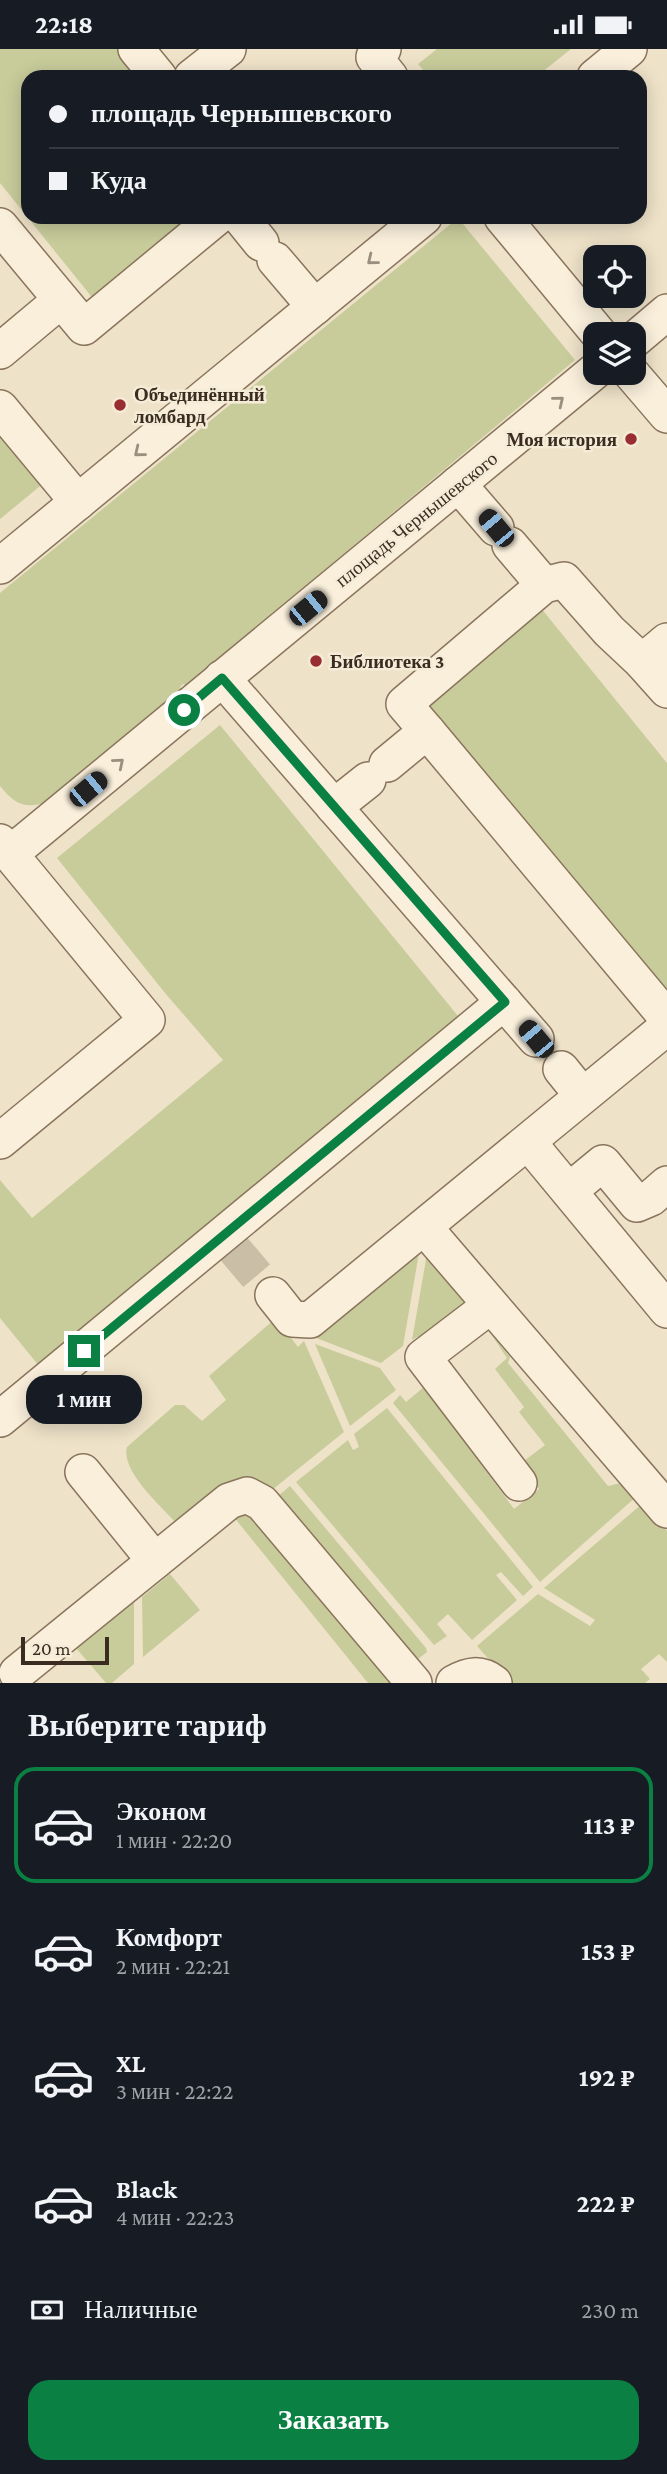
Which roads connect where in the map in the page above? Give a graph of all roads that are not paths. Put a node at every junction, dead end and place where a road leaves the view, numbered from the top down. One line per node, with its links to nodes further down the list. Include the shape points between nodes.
1 (136, 49): 5 (street)
2 (228, 49): 6 (street)
3 (383, 49): 7 (street, via 374,57)
4 (629, 49): 8 (street)
5 (153, 70)
6 (201, 70)
7 (384, 70)
8 (604, 70)
9 (209, 224): 14 (street, via 84,327)
10 (416, 224): 15 (street, one-way to 15)
11 (508, 224): 17 (street)
12 (0, 226): 14 (street)
13 (258, 240): 15 (street)
14 (61, 300): 19 (street)
15 (315, 307): 25 (street, one-way to 25)
16 (667, 312): 18 (street)
17 (589, 322)
18 (646, 330)
19 (0, 351)
20 (583, 382): 24 (street, площадь Чернышевского, one-way to 20)
21 (641, 385): 23 (street)
22 (0, 408): 25 (street)
23 (667, 415)
24 (458, 484): 27 (street); 29 (street, площадь Чернышевского)
25 (78, 502): 26 (street)
26 (0, 566)
27 (544, 585): 28 (street, via 564,580 609,631); 31 (street, via 404,704)
28 (655, 652): 30 (street)
29 (222, 678): 32 (street); 33 (street, площадь Чернышевского, one-way to 29)
30 (667, 690)
31 (427, 731): 32 (street); 35 (street)
32 (334, 807): 34 (street)
33 (5, 848): 38 (street, площадь Чернышевского, via 147,1020)
34 (505, 1002): 37 (street); 46 (street, via 228,1243)
35 (667, 1018)
36 (667, 1027): 39 (street, via 571,1082)
37 (536, 1039)
38 (0, 1141)
39 (528, 1142): 41 (street); 42 (street)
40 (667, 1184): 41 (street, via 637,1204 603,1163)
41 (569, 1191): 45 (street)
42 (424, 1227): 43 (street, via 310,1320 292,1319); 44 (street)
43 (274, 1295)
44 (490, 1306): 48 (street, via 423,1357); 49 (street)
45 (667, 1310)
46 (0, 1419)
47 (83, 1472): 50 (street)
48 (519, 1483)
49 (661, 1493)
50 (155, 1561): 51 (street); 52 (street, via 229,1501 247,1495 262,1503)
51 (14, 1669)
52 (414, 1683)
53 (454, 1683): 54 (street, via 467,1675 487,1677)
54 (494, 1683)

